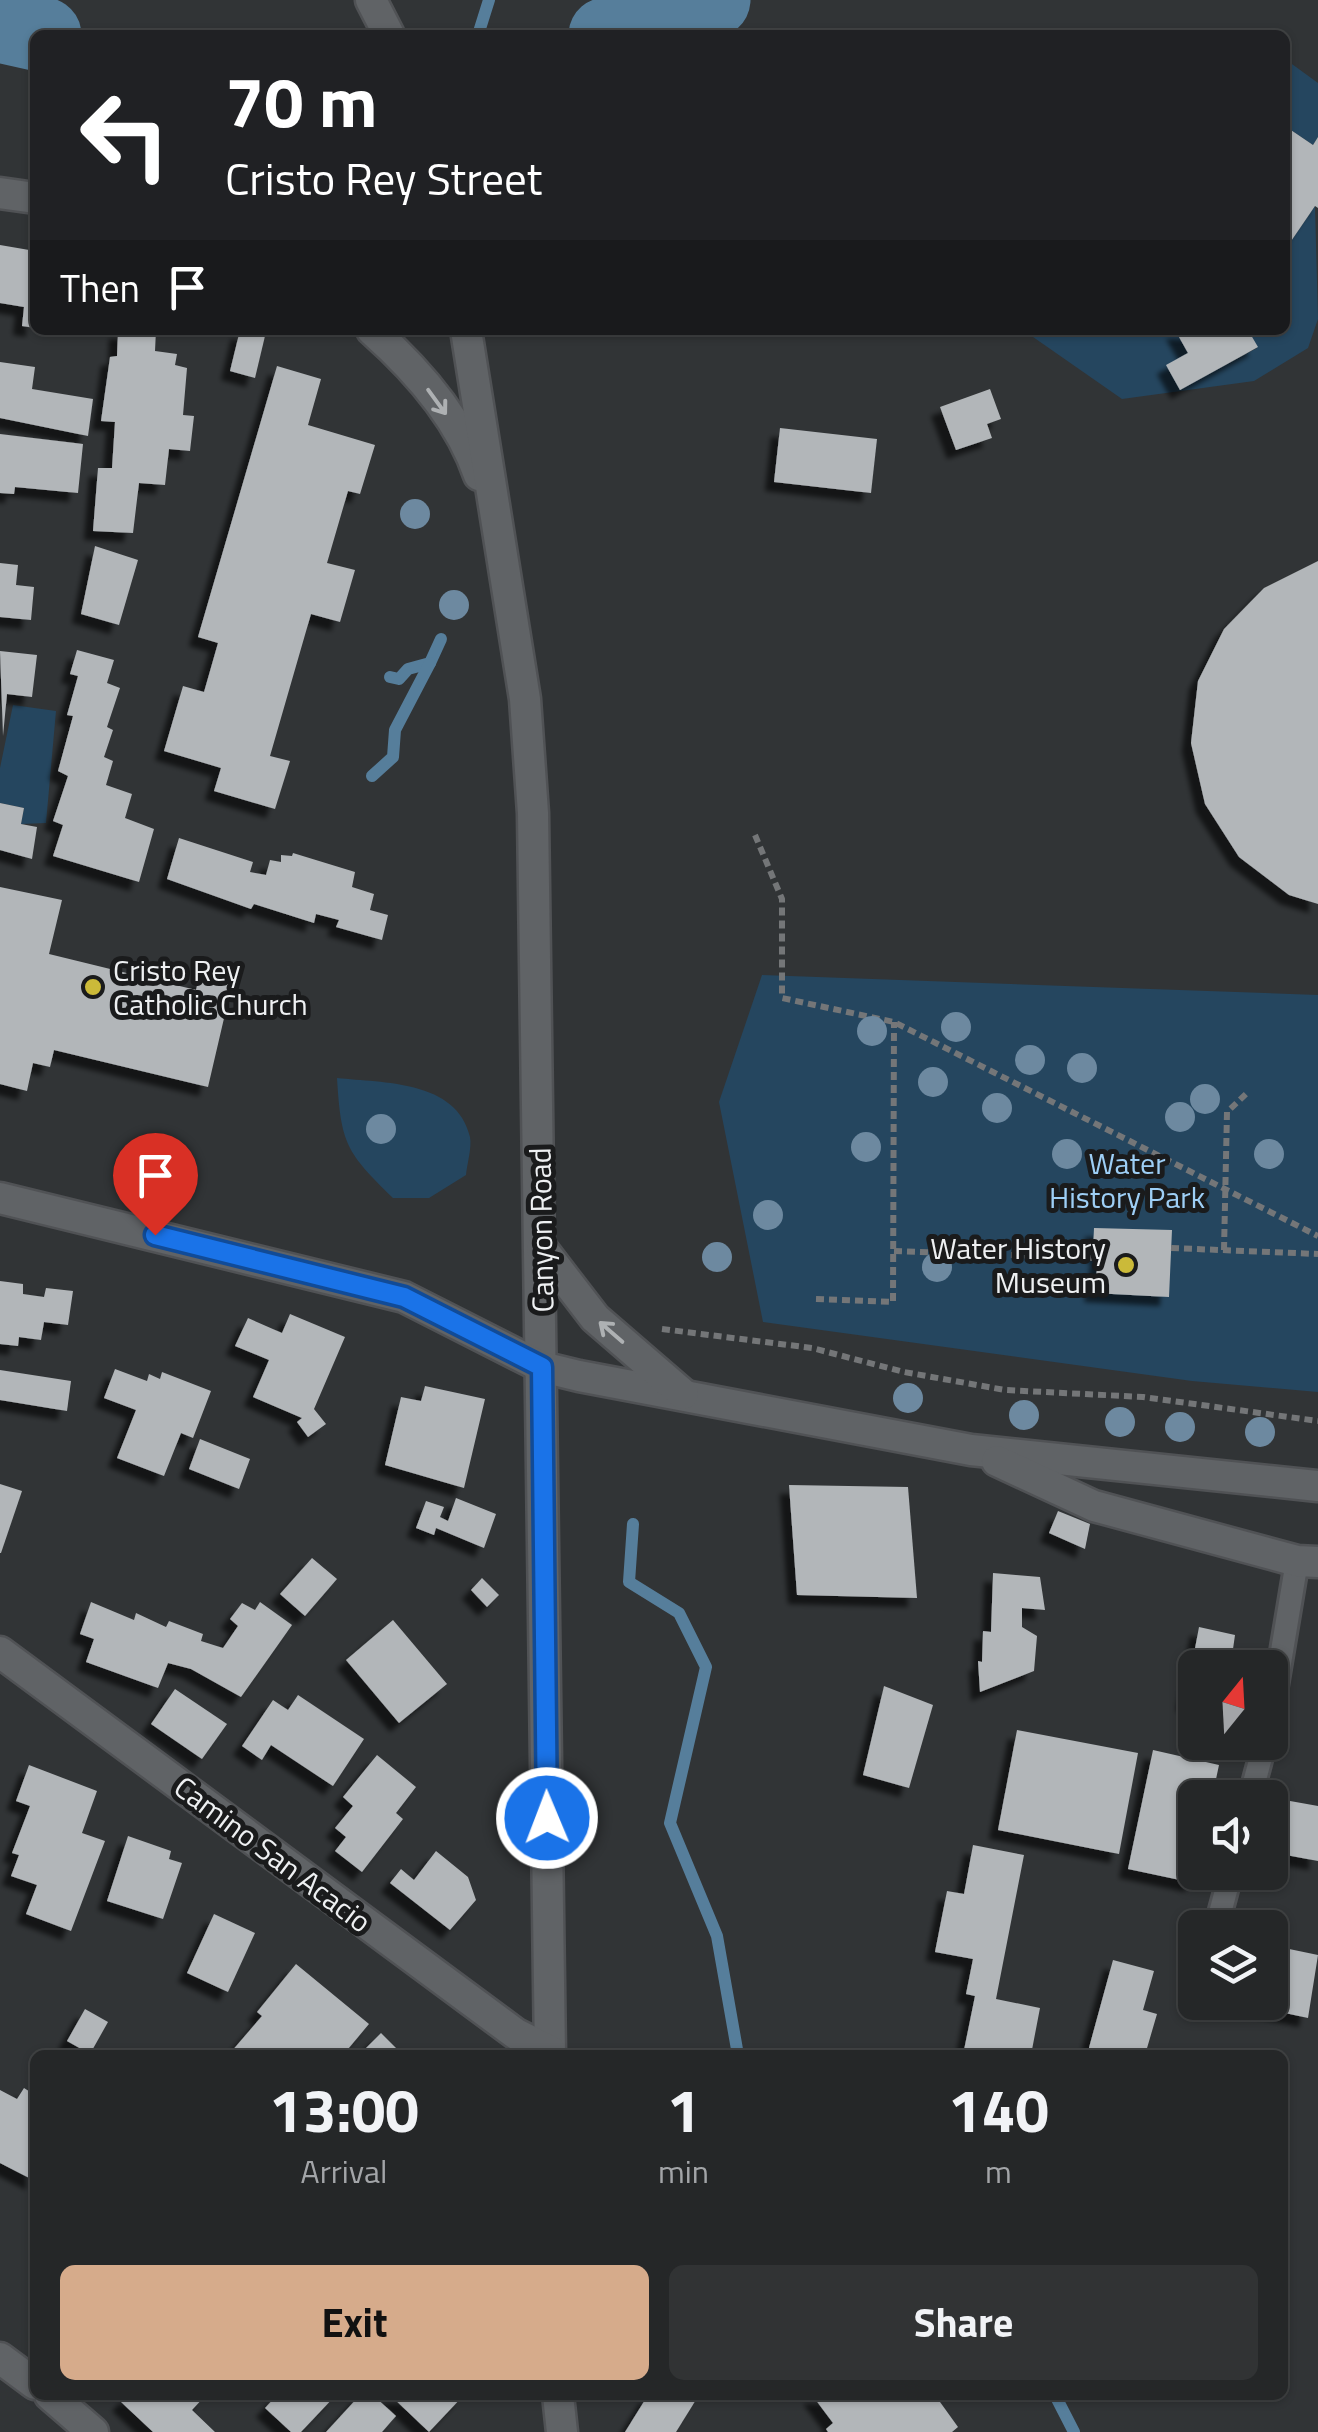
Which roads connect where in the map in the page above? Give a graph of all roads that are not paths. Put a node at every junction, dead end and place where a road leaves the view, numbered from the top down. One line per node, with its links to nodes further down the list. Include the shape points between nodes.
1 (0, 192): 2 (street)
2 (30, 197)
3 (378, 335): 5 (street, Canyon Road, one-way to 5, via 409,363 469,447)
4 (467, 335): 5 (street, Canyon Road)
5 (503, 549): 7 (street, Canyon Road, via 534,814)
6 (0, 1198): 8 (street, via 404,1297)
7 (542, 1248): 8 (street, Canyon Road); 9 (street, one-way to 7, via 595,1318)
8 (542, 1367): 9 (street); 17 (street, Canyon Road)
9 (685, 1396): 10 (street)
10 (971, 1450): 11 (street); 12 (street, via 1094,1506)
11 (1318, 1486)
12 (1308, 1562): 13 (lane)
13 (1287, 1650)
14 (0, 1652): 15 (street, Camino San Acacio)
15 (508, 2045): 16 (street, Camino San Acacio)
16 (534, 2050)
17 (550, 2050)
18 (0, 2358): 19 (street)
19 (30, 2380)
20 (56, 2400): 22 (street)
21 (559, 2400): 23 (street)
22 (94, 2432)
23 (562, 2432)

